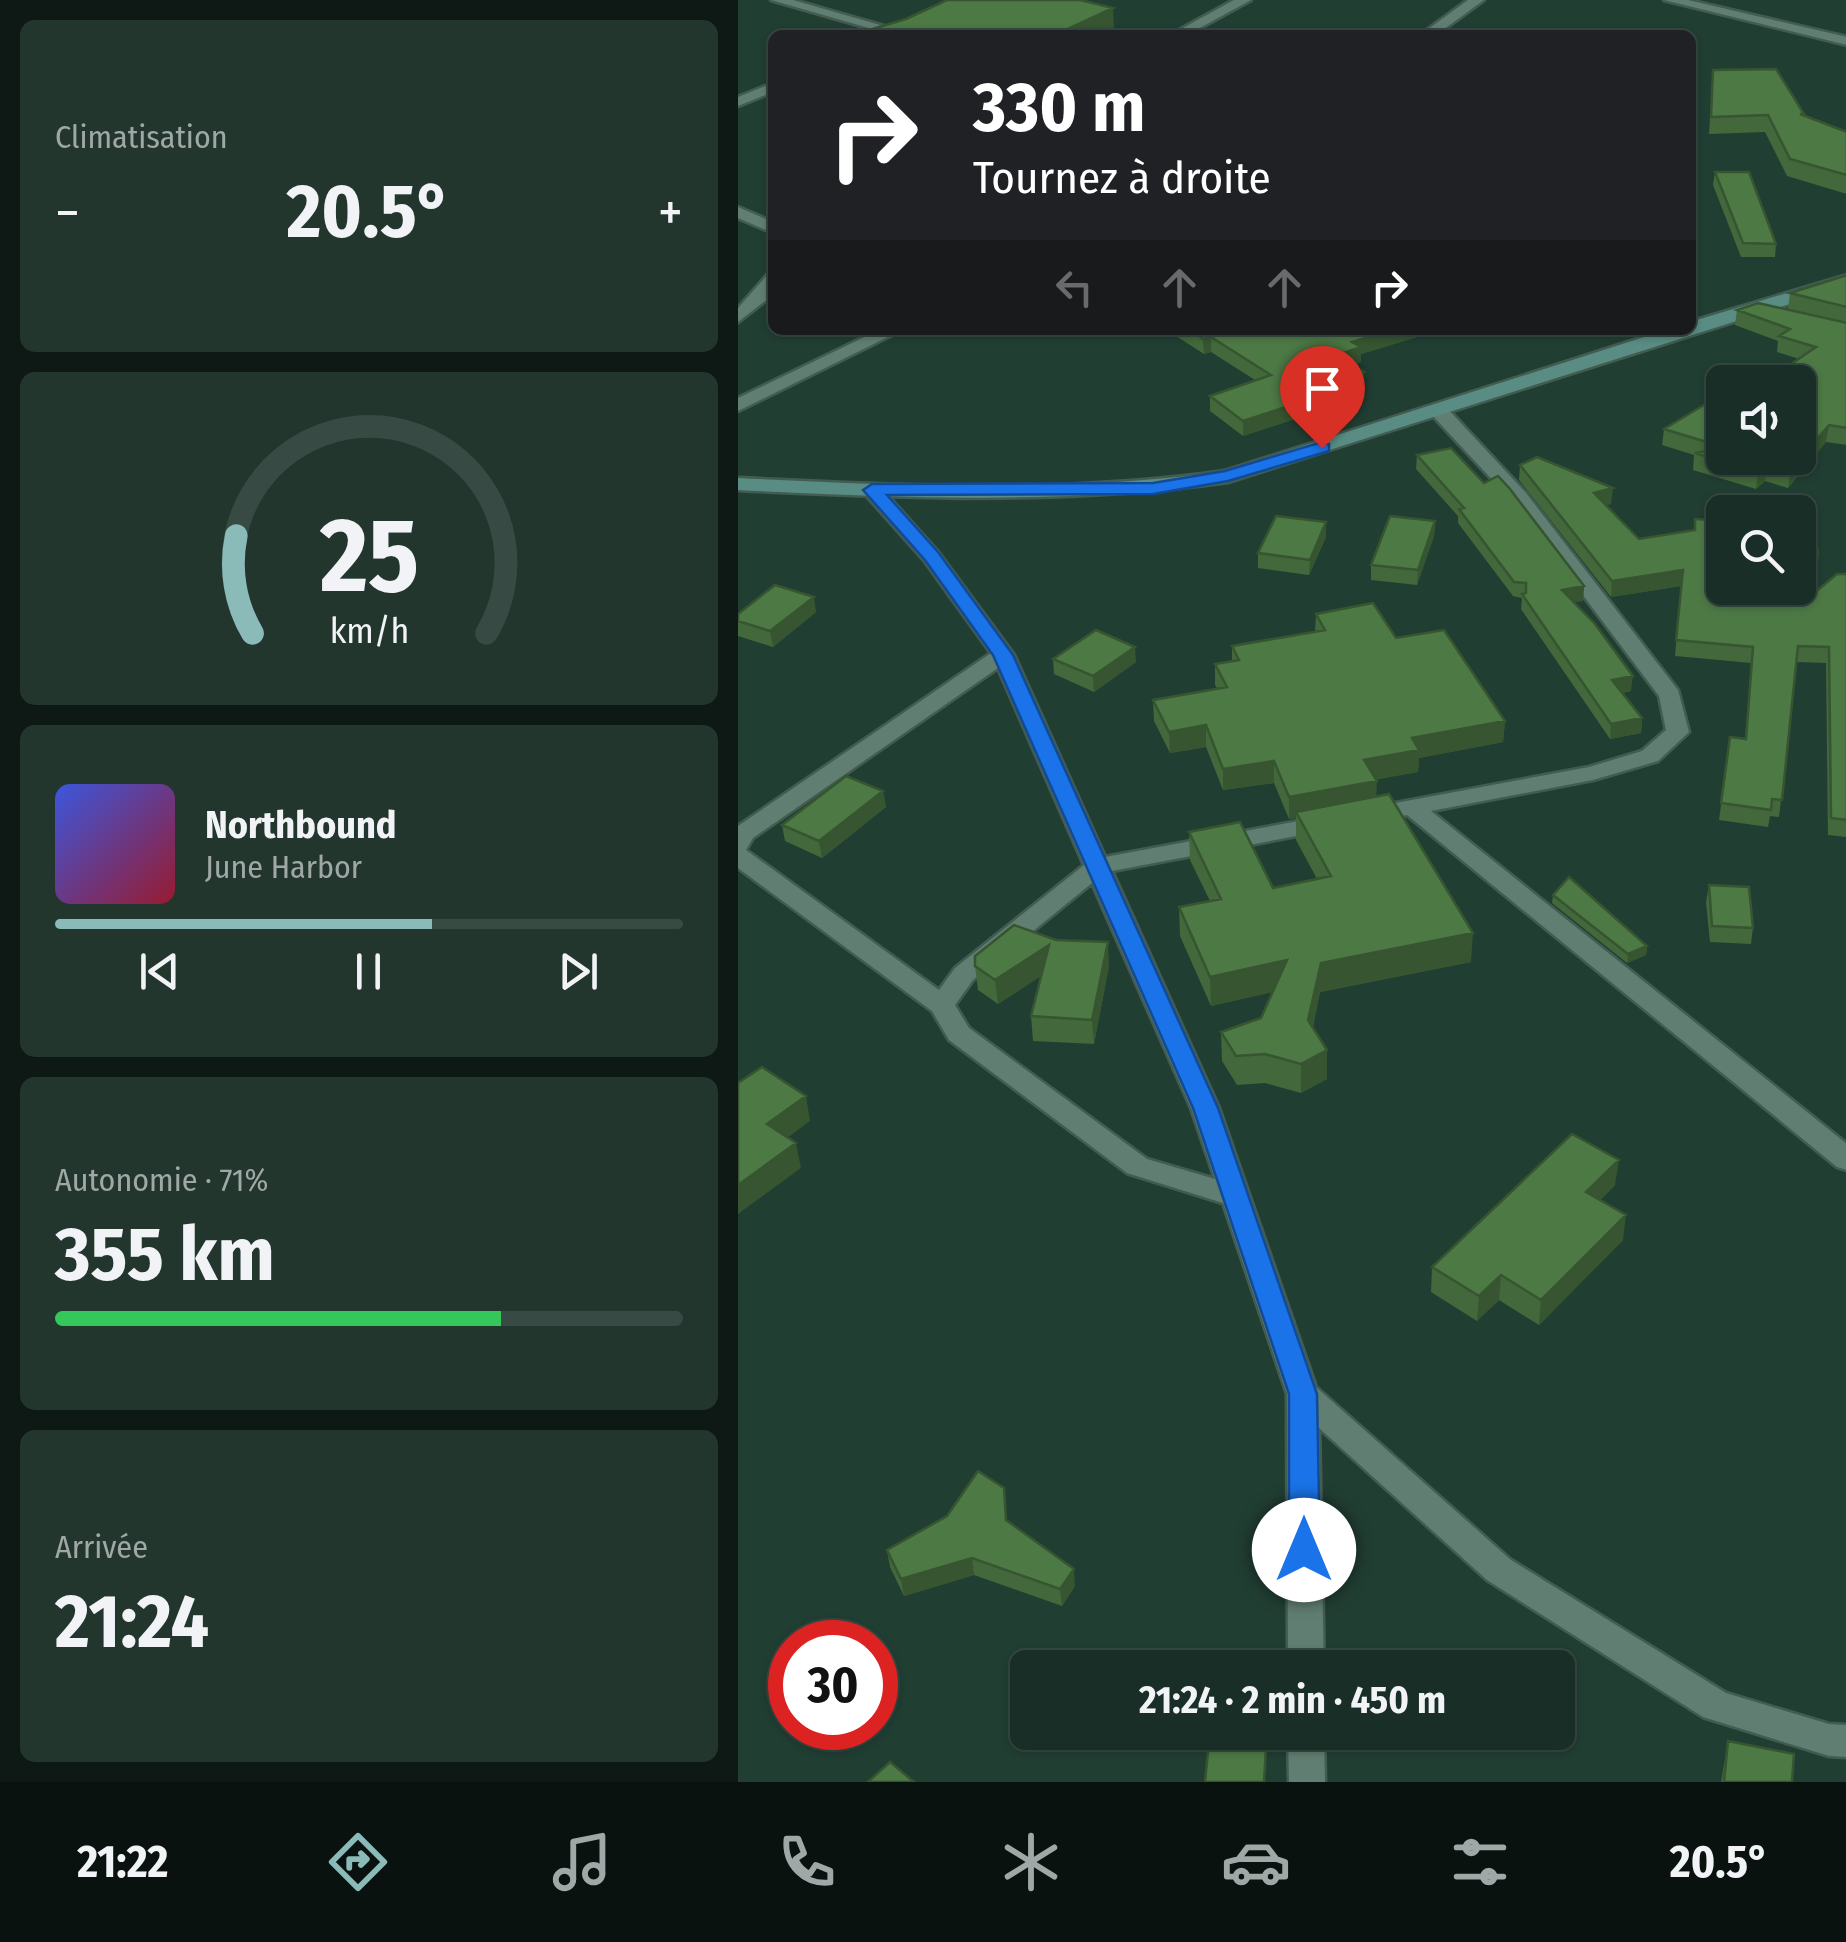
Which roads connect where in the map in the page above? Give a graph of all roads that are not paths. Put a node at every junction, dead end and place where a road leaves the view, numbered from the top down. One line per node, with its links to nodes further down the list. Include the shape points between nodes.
1 (778, 0): 6 (street)
2 (1244, 0): 8 (street)
3 (1477, 0): 9 (street)
4 (1671, 0): 10 (street)
5 (917, 26): 7 (street)
6 (884, 30)
7 (908, 30)
8 (1188, 30)
9 (1433, 30)
10 (1846, 41)
11 (738, 88): 13 (street)
12 (768, 89): 13 (street)
13 (756, 94): 14 (street); 15 (street)
14 (768, 98)
15 (738, 102)
16 (738, 212): 17 (street)
17 (768, 226)
18 (1846, 280): 20 (street)
19 (768, 287): 21 (street)
20 (1750, 308): 22 (street); 23 (street)
21 (738, 317)
22 (1788, 318)
23 (1696, 326)
24 (883, 335): 26 (street)
25 (1669, 335): 27 (street)
26 (738, 406)
27 (1438, 410): 29 (street, via 1228,476 1153,489); 31 (street, via 1520,497 1670,694 1678,732 1650,756 1593,773)
28 (738, 484): 29 (street)
29 (872, 490): 30 (street, via 931,556)
30 (1003, 655): 32 (street, via 743,834); 34 (street)
31 (1412, 807): 34 (street); 36 (street)
32 (738, 844)
33 (738, 856): 35 (street)
34 (1098, 866): 35 (street, via 964,974); 37 (street, via 1205,1108)
35 (942, 1006): 37 (street, via 960,1034 1137,1166)
36 (1846, 1160)
37 (1236, 1196): 38 (street)
38 (1303, 1394): 39 (street); 40 (street, via 1499,1570 1716,1706)
39 (1306, 1650)
40 (1846, 1741)
41 (1306, 1750): 42 (street)
42 (1307, 1782)

